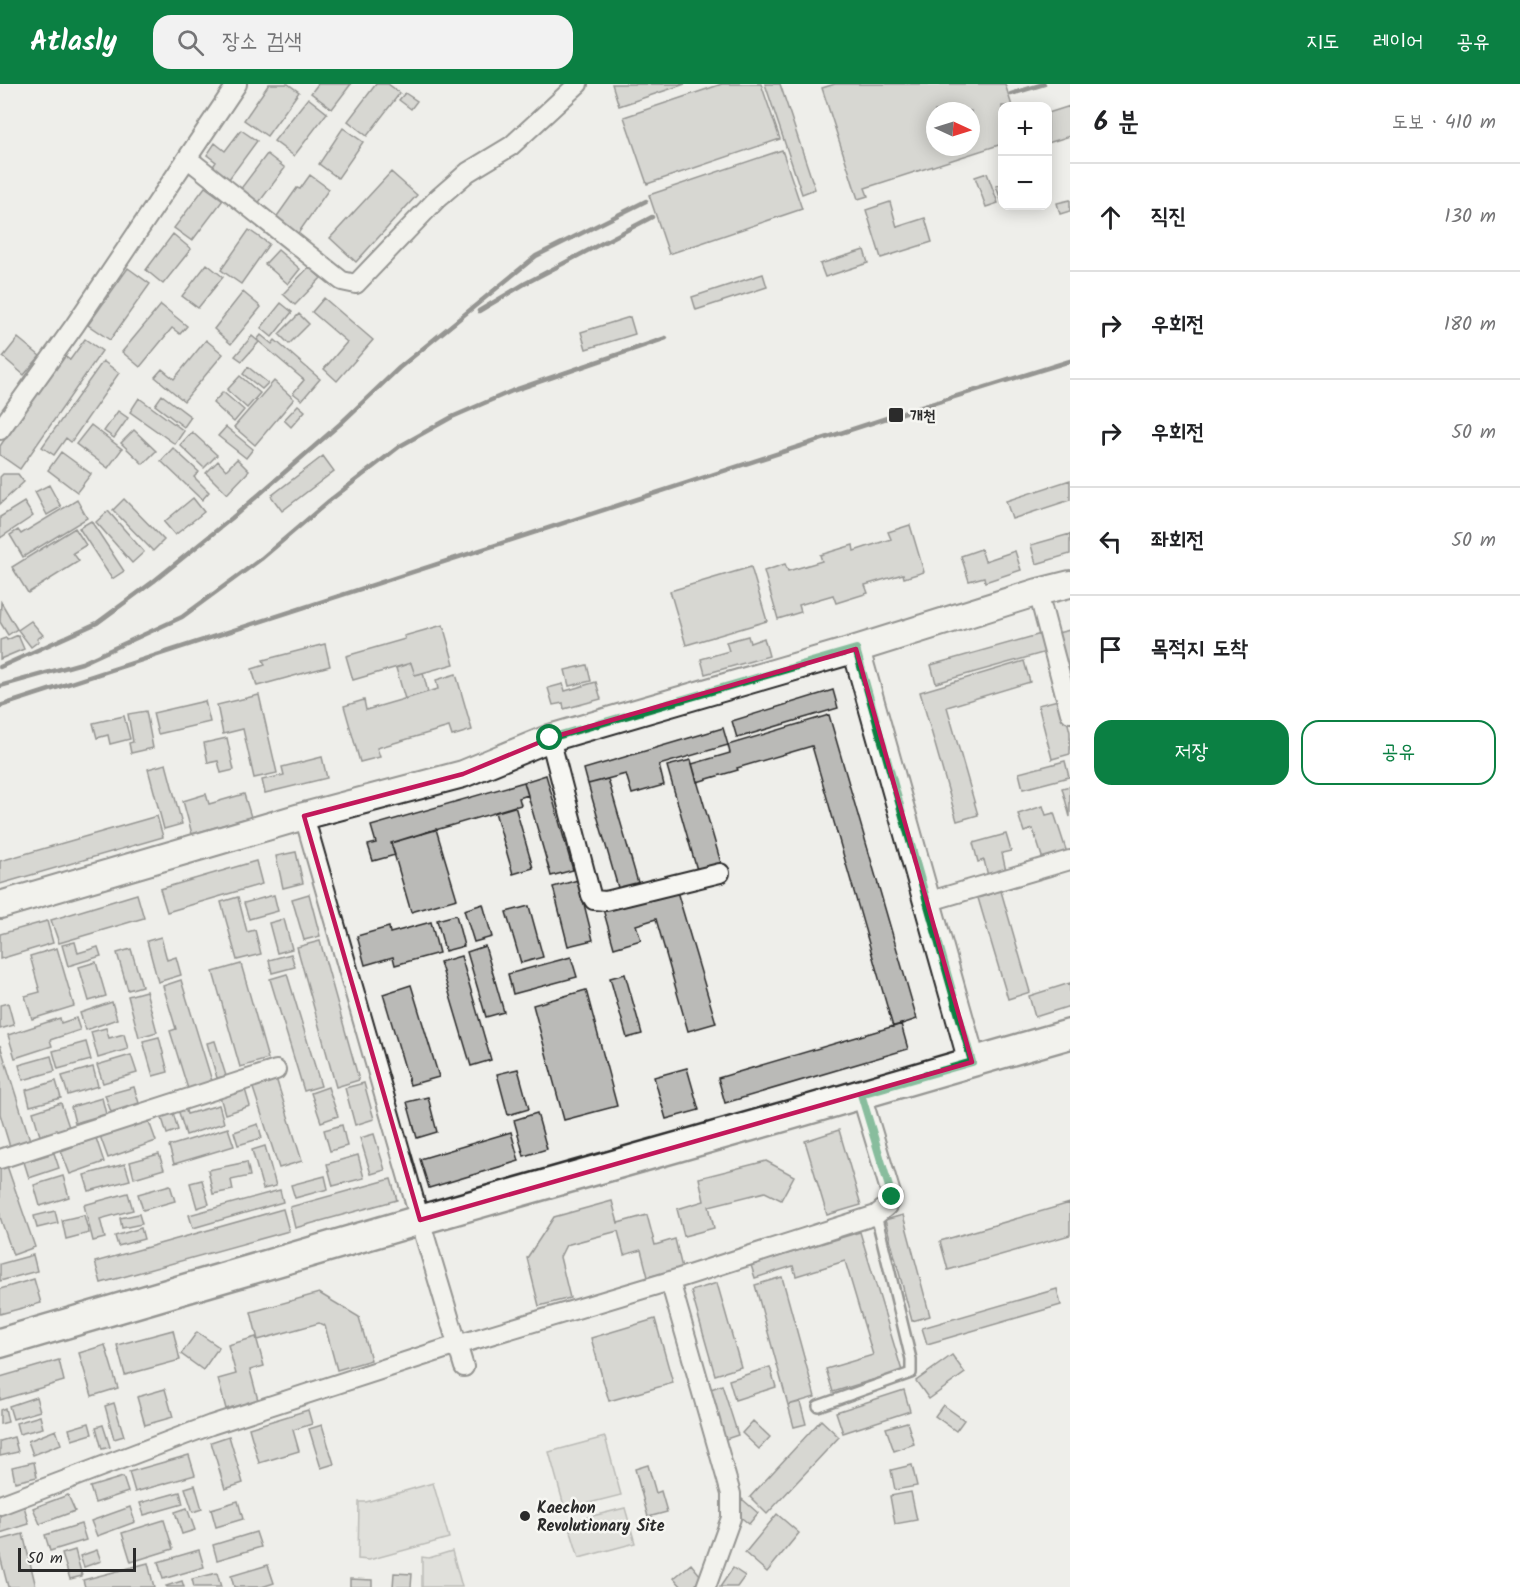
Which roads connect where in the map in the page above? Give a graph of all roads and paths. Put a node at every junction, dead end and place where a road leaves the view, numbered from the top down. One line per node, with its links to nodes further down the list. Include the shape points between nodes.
1 (237, 84): 3 (street)
2 (578, 84): 3 (street, via 511,146 468,172 437,199 356,284 342,281)
3 (187, 158): 4 (street)
4 (0, 430)
5 (1070, 584): 6 (main road)
6 (1038, 592): 7 (main road); 8 (street)
7 (856, 649): 9 (main road); 13 (main road)
8 (1070, 713)
9 (550, 738): 10 (main road, via 463,774); 12 (street, via 594,900 606,901)
10 (304, 816): 14 (main road); 21 (street)
11 (1070, 861): 13 (street)
12 (720, 873)
13 (927, 902): 16 (main road)
14 (0, 905)
15 (1070, 1034): 16 (main road)
16 (972, 1062): 18 (main road)
17 (276, 1070): 19 (street)
18 (861, 1094): 20 (street, via 892,1197); 21 (main road)
19 (0, 1159)
20 (876, 1215): 22 (street); 26 (lane, via 911,1359 911,1373)
21 (420, 1220): 23 (main road); 24 (street)
22 (670, 1281): 24 (street); 28 (street, via 731,1494 731,1518)
23 (0, 1343)
24 (457, 1346): 25 (street); 27 (street, via 212,1425)
25 (464, 1367)
26 (818, 1406)
27 (0, 1505)
28 (706, 1587)

